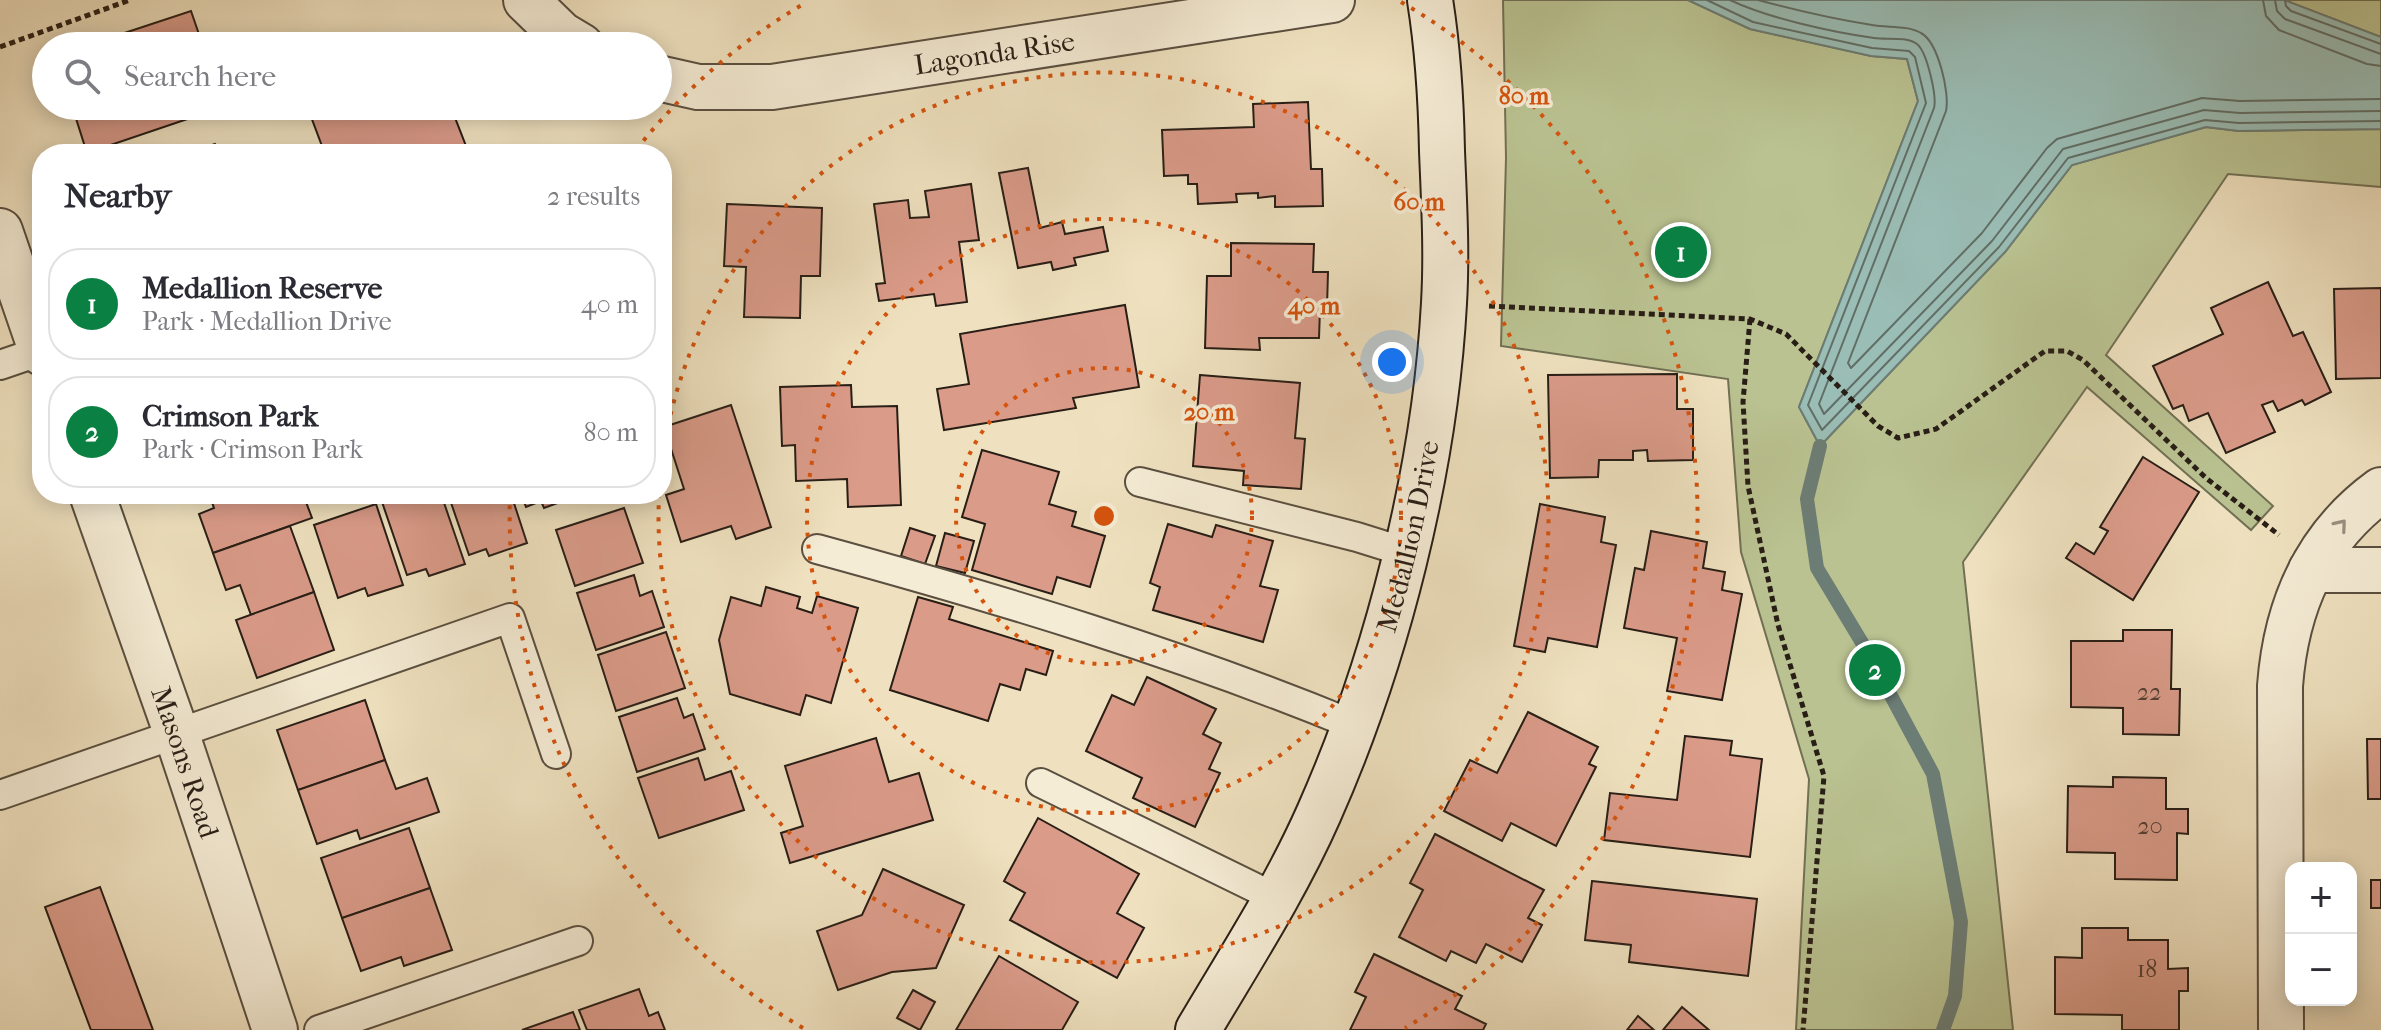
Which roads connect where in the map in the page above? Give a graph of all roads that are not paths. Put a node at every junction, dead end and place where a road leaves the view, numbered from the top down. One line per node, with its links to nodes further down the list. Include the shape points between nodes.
1 (526, 0): 4 (street)
2 (1332, 0): 5 (street, Lagonda Rise, via 772,87 698,87)
3 (1430, 0): 14 (street, Medallion Drive, via 1440,93 1444,303 1427,441)
4 (559, 32)
5 (672, 81)
6 (0, 231): 7 (street)
7 (32, 323)
8 (32, 355): 9 (lane)
9 (0, 365)
10 (1140, 482): 14 (lane)
11 (2381, 490): 15 (street, one-way to 11, via 2344,520)
12 (96, 504): 18 (street, Masons Road)
13 (817, 549): 17 (lane, via 1093,628)
14 (1405, 552): 17 (street, Medallion Drive)
15 (2311, 570): 16 (street); 27 (street, via 2288,626 2280,686)
16 (2381, 570)
17 (1354, 725): 22 (street, Medallion Drive, via 1319,814)
18 (177, 735): 19 (lane, via 510,618); 21 (lane); 24 (street, Masons Road)
19 (556, 754)
20 (1041, 783): 22 (lane)
21 (0, 795)
22 (1276, 898): 26 (street, Medallion Drive)
23 (578, 941): 25 (lane)
24 (275, 1030)
25 (319, 1030)
26 (1198, 1030)
27 (2281, 1030)

